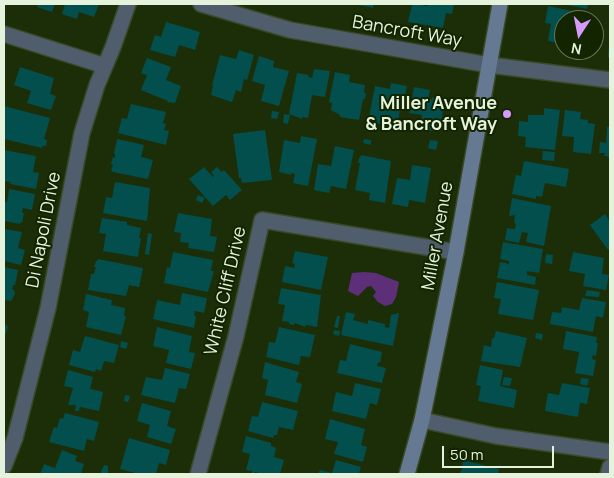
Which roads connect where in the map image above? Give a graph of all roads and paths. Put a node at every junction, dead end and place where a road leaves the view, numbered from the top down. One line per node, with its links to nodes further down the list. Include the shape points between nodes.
1 (128, 4): 6 (street, Di Napoli Drive)
2 (201, 4): 5 (street, Bancroft Way, via 290,30)
3 (500, 4): 5 (main road, Miller Avenue)
4 (4, 34): 6 (street)
5 (488, 65): 7 (street, Bancroft Way); 8 (main road, Miller Avenue)
6 (105, 66): 11 (street, Di Napoli Drive, via 82,133 48,308 15,438)
7 (610, 80)
8 (456, 252): 9 (main road, Miller Avenue); 13 (street, White Cliff Drive, via 262,220 236,336)
9 (422, 420): 10 (street, via 496,436); 14 (main road, Miller Avenue)
10 (610, 452)
11 (4, 466)
12 (610, 467): 15 (street)
13 (198, 474)
14 (407, 474)
15 (608, 474)

